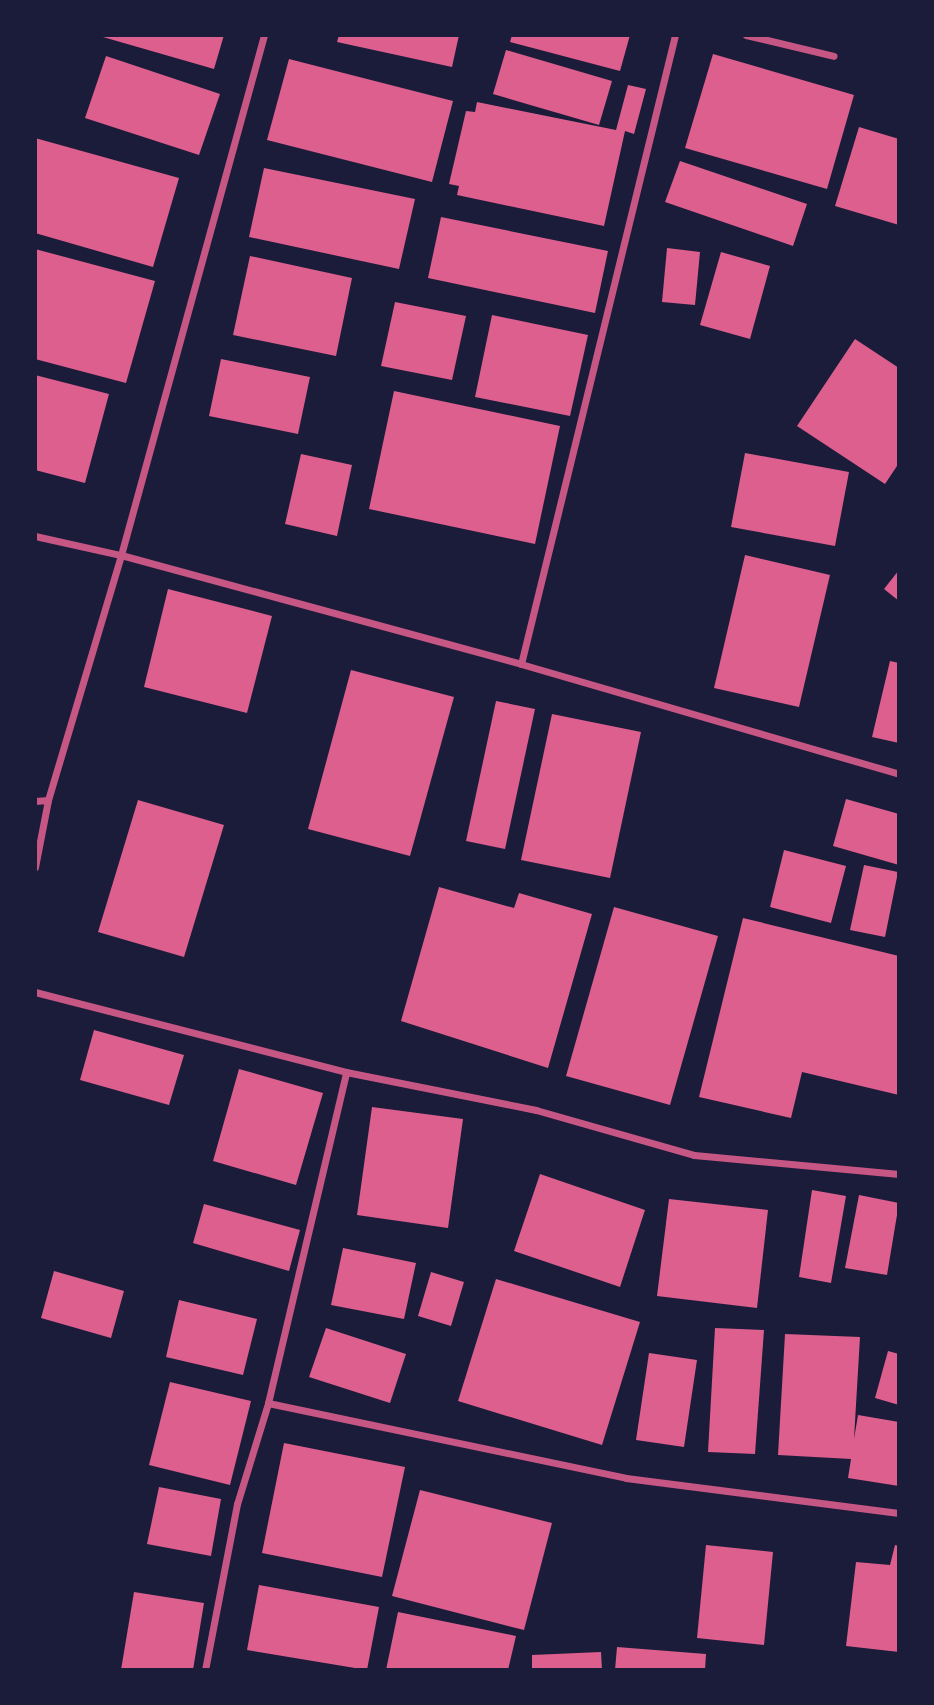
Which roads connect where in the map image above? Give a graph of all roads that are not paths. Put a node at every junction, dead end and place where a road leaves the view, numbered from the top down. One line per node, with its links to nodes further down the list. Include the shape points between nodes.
1 (264, 35): 6 (street)
2 (675, 35): 7 (street)
3 (746, 35): 4 (street)
4 (834, 56)
5 (35, 536): 6 (street)
6 (121, 555): 7 (street); 9 (street)
7 (521, 664): 8 (street)
8 (899, 774)
9 (48, 800): 10 (street); 11 (street)
10 (35, 801)
11 (35, 867)
12 (35, 992): 13 (street)
13 (346, 1072): 14 (street, via 536,1110 694,1155); 15 (street)
14 (899, 1174)
15 (268, 1403): 16 (street, via 626,1478); 17 (street, via 237,1504)
16 (899, 1513)
17 (205, 1670)

